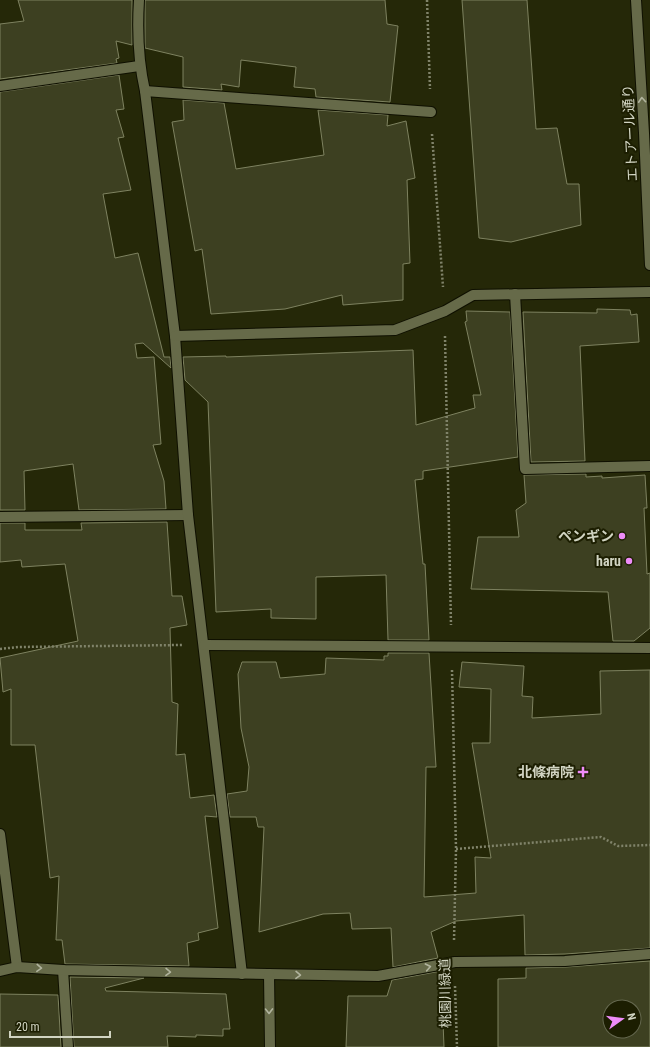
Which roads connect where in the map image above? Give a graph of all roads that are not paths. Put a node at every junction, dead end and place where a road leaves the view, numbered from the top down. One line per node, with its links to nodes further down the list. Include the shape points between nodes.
1 (139, 0): 3 (street)
2 (636, 0): 7 (street, エトアール通り, one-way to 2)
3 (139, 66): 4 (street); 5 (street)
4 (0, 86)
5 (145, 91): 6 (street); 11 (street)
6 (431, 112)
7 (647, 133): 8 (street, エトアール通り)
8 (650, 264)
9 (650, 292): 10 (street)
10 (515, 294): 11 (street, via 473,295 445,311 395,330); 12 (street, via 525,469)
11 (175, 336): 13 (street)
12 (650, 466)
13 (188, 515): 14 (street); 15 (street)
14 (0, 517)
15 (204, 645): 16 (street); 22 (street)
16 (650, 648)
17 (0, 834): 19 (street)
18 (650, 954): 23 (street, one-way to 18, via 378,976 455,962 564,961)
19 (18, 967): 20 (street, one-way to 20); 21 (street)
20 (63, 970): 22 (street, one-way to 22); 24 (street)
21 (0, 971)
22 (242, 974): 23 (street)
23 (268, 974): 25 (street, one-way to 25)
24 (68, 1047)
25 (270, 1047)

